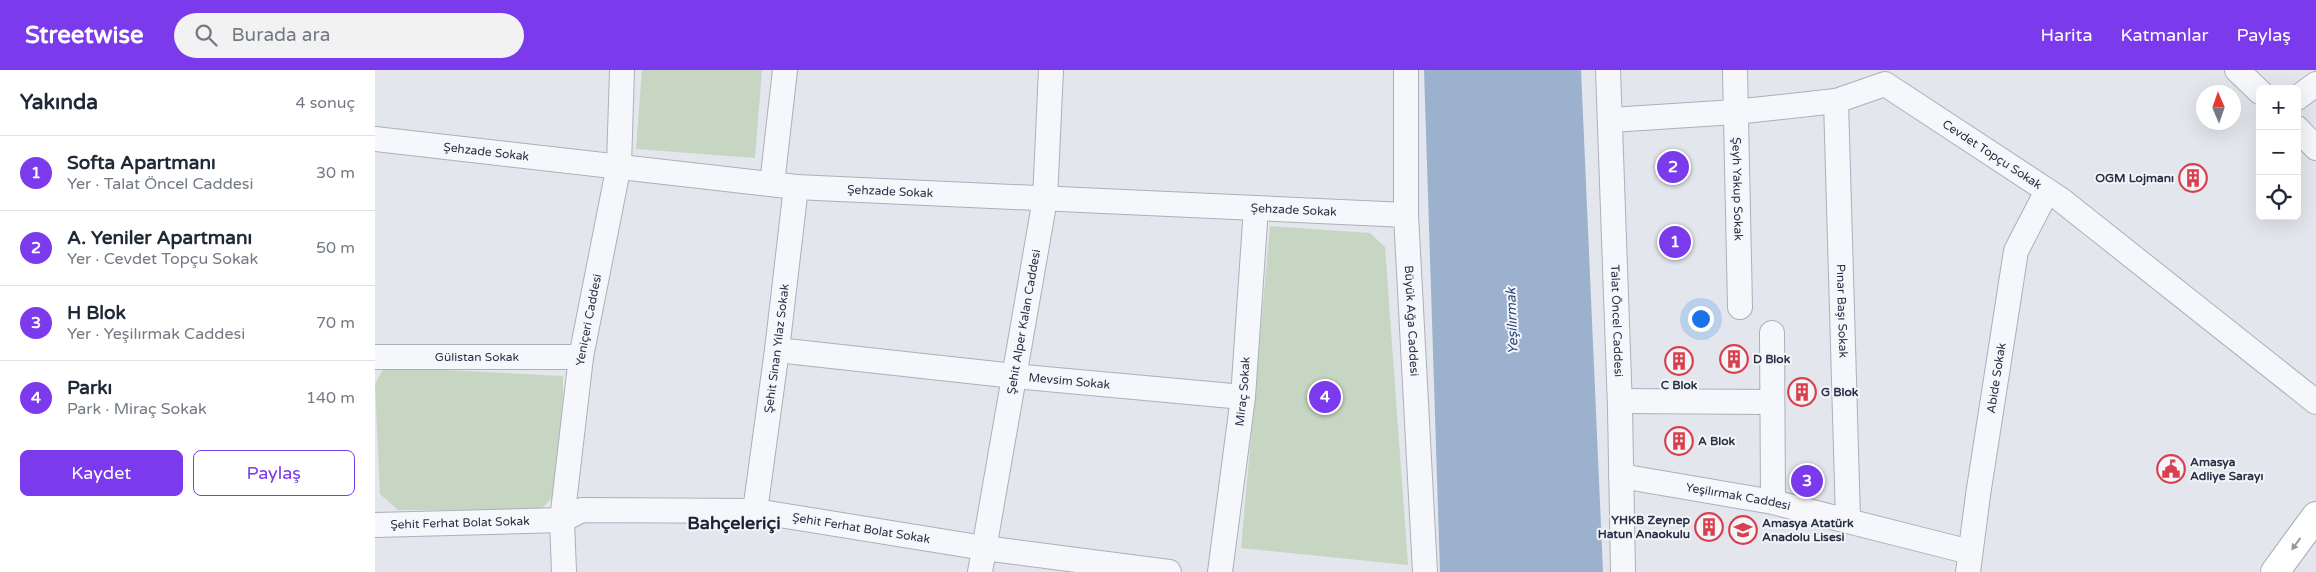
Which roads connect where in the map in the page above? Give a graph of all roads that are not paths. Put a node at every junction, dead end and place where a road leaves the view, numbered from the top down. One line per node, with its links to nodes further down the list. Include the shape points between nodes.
1 (622, 70): 18 (street, Yeniçeri Caddesi)
2 (785, 70): 19 (street)
3 (1051, 70): 22 (street, Şehit Alper Kalan Caddesi)
4 (1406, 70): 24 (street, Büyük Ağa Caddesi)
5 (1608, 70): 14 (street, Talat Öncel Caddesi)
6 (1735, 70): 13 (street, Şeyh Yakup Sokak)
7 (2237, 70): 10 (street)
8 (1888, 77): 12 (street, Cevdet Topçu Sokak); 21 (street, Cevdet Topçu Sokak)
9 (2316, 84): 11 (street)
10 (2256, 88)
11 (2301, 95)
12 (1837, 101): 13 (street, Cevdet Topçu Sokak); 40 (street, Pınar Başı Sokak)
13 (1735, 112): 14 (street, Cevdet Topçu Sokak); 25 (street, Şeyh Yakup Sokak)
14 (1611, 120): 32 (street, Talat Öncel Caddesi)
15 (2299, 130): 17 (street)
16 (375, 139): 18 (street, Şehzade Sokak)
17 (2316, 148)
18 (619, 165): 19 (street, Şehzade Sokak); 29 (street, Yeniçeri Caddesi)
19 (772, 184): 20 (street, Şehzade Sokak)
20 (796, 187): 22 (street, Şehzade Sokak); 27 (street, Şehit Sinan Yılaz Sokak)
21 (2047, 191): 34 (street, Cevdet Topçu Sokak); 43 (street, Abide Sokak, via 2016,251)
22 (1045, 198): 23 (street, Şehzade Sokak); 30 (street, Şehit Alper Kalan Caddesi)
23 (1256, 208): 24 (street, Şehzade Sokak); 31 (street, Miraç Sokak)
24 (1406, 215): 48 (street, Büyük Ağa Caddesi)
25 (1740, 306)
26 (1772, 333): 33 (street)
27 (777, 350): 30 (street, Mevsim Sokak); 37 (street, Şehit Sinan Yılaz Sokak)
28 (375, 357): 29 (street, Gülistan Sokak)
29 (581, 357): 39 (street, Yeniçeri Caddesi)
30 (1014, 376): 31 (street, Mevsim Sokak); 42 (street, Şehit Alper Kalan Caddesi)
31 (1243, 396): 47 (street, Miraç Sokak)
32 (1620, 401): 33 (street); 35 (street, Talat Öncel Caddesi)
33 (1772, 402): 36 (street)
34 (2316, 402)
35 (1621, 476): 36 (street, Yeşilırmak Caddesi); 49 (street, Talat Öncel Caddesi)
36 (1773, 502): 40 (street, Yeşilırmak Caddesi)
37 (755, 511): 39 (street, Şehit Ferhat Bolat Sokak, via 582,510); 42 (street, Şehit Ferhat Bolat Sokak)
38 (2316, 516): 50 (main road, one-way to 50)
39 (562, 520): 41 (street, Şehit Ferhat Bolat Sokak); 44 (street, Yeniçeri Caddesi)
40 (1848, 520): 43 (street, Yeşilırmak Caddesi)
41 (375, 525)
42 (984, 548): 45 (street, Şehit Alper Kalan Caddesi); 46 (street, Şehit Ferhat Bolat Sokak)
43 (1969, 562)
44 (563, 572)
45 (979, 572)
46 (1169, 572)
47 (1220, 572)
48 (1425, 572)
49 (1623, 572)
50 (2275, 572)

